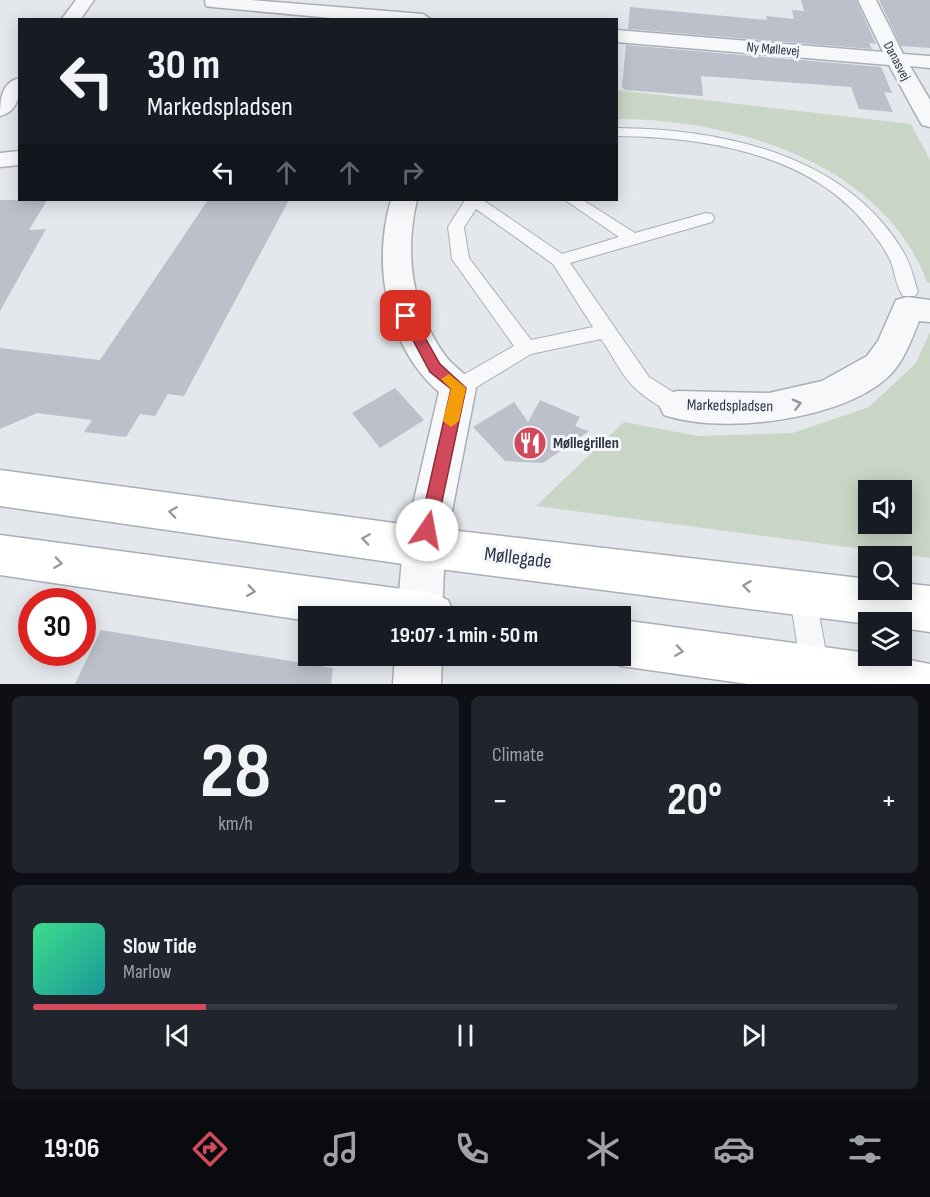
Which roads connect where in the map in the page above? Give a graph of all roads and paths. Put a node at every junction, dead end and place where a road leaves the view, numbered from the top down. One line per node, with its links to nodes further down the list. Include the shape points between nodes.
1 (85, 0): 5 (street)
2 (867, 0): 8 (street, Danasvej)
3 (299, 4): 4 (street); 6 (street)
4 (208, 5)
5 (72, 18)
6 (408, 18)
7 (618, 36): 8 (street, Ny Møllevej)
8 (896, 59): 9 (street, Ny Møllevej); 10 (street, Danasvej)
9 (930, 62)
10 (930, 120)
11 (618, 132): 21 (lane, Markedspladsen, via 704,136 750,148 795,166 836,190 871,220 897,255)
12 (18, 159): 13 (street)
13 (0, 160)
14 (404, 201): 24 (street, via 394,261 406,316 435,368)
15 (472, 201): 23 (lane, via 456,227 461,260)
16 (474, 201): 20 (lane)
17 (575, 201): 19 (lane)
18 (706, 218): 19 (lane)
19 (633, 239): 20 (lane)
20 (559, 260): 22 (lane, Markedspladsen)
21 (919, 302): 25 (street, Markedspladsen, one-way to 21, via 744,410 791,406 835,393 877,367)
22 (606, 331): 23 (lane); 25 (lane, Markedspladsen, via 642,383)
23 (526, 348): 24 (lane)
24 (458, 388): 27 (street)
25 (677, 405)
26 (0, 488): 27 (main road, Møllegade, one-way to 26)
27 (424, 547): 29 (main road, Møllegade, one-way to 27); 31 (street)
28 (0, 555): 30 (main road, one-way to 30)
29 (802, 593): 32 (main road, Møllegade); 35 (lane)
30 (304, 606)
31 (423, 606)
32 (930, 609)
33 (631, 645): 35 (main road, one-way to 35)
34 (419, 666): 36 (street)
35 (817, 677): 37 (main road)
36 (417, 684)
37 (921, 684)

